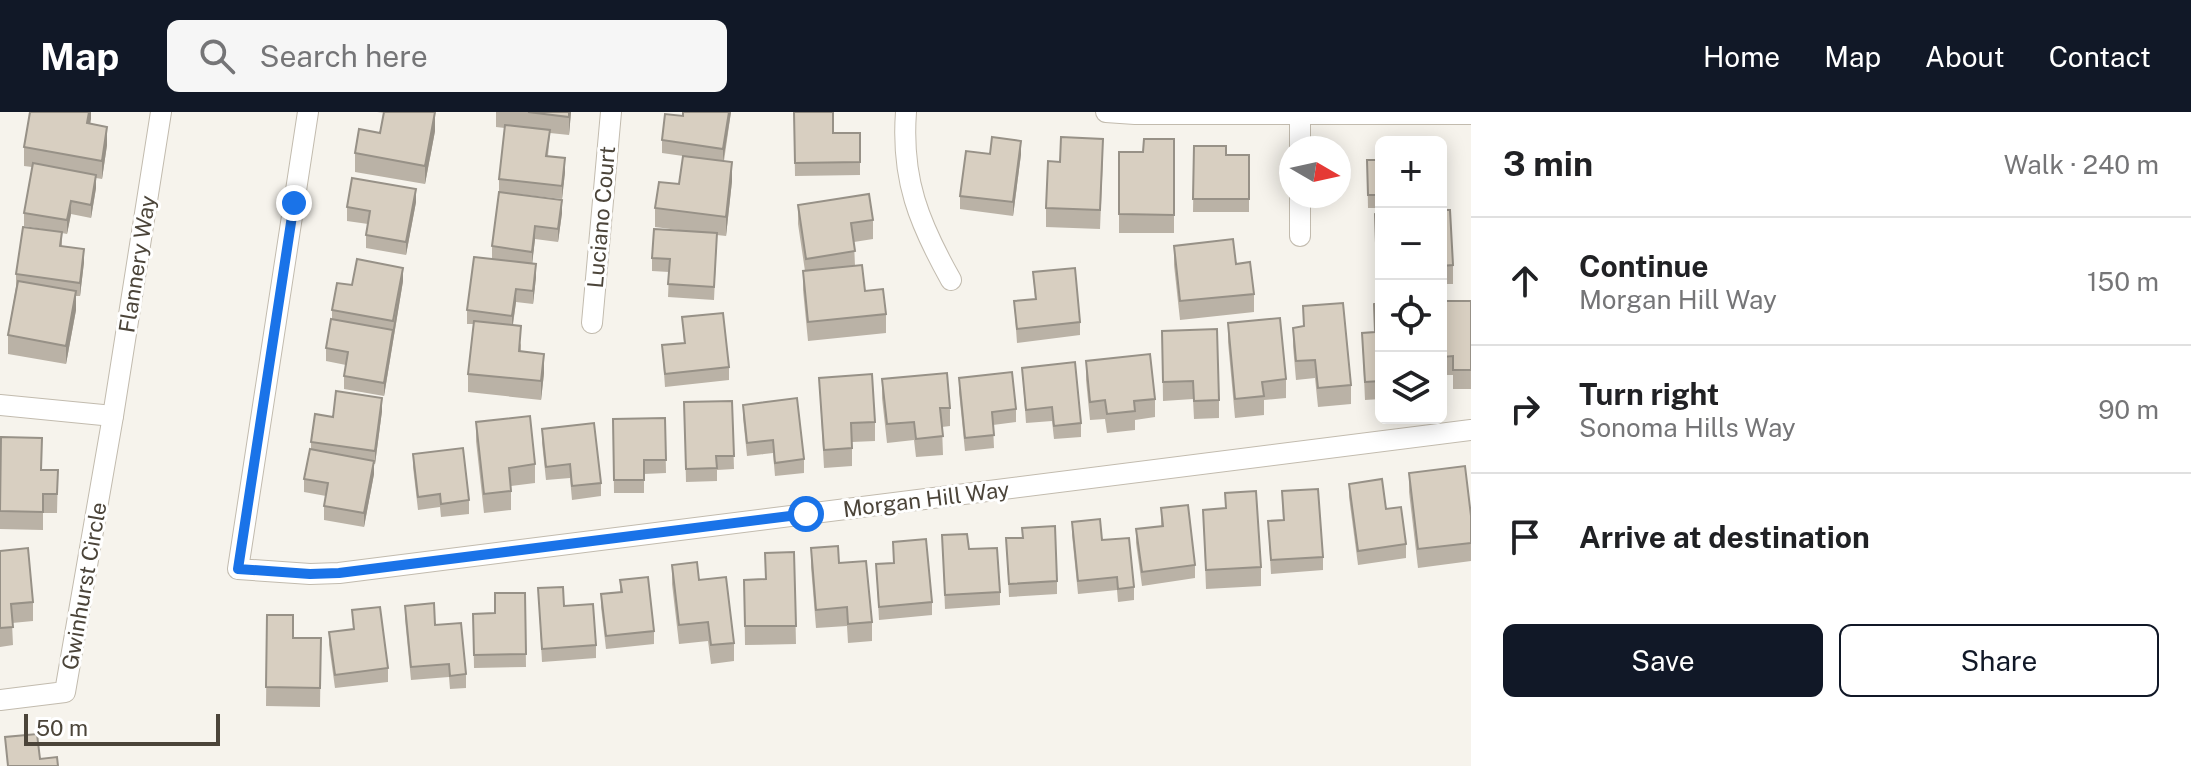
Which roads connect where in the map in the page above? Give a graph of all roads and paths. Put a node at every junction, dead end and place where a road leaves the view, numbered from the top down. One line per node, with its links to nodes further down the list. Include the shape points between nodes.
1 (161, 112): 14 (street, Flannery Way)
2 (308, 112): 15 (street, Morgan Hill Way, via 238,569 339,573)
3 (611, 112): 12 (street, Luciano Court)
4 (906, 112): 11 (street, via 906,162 917,211)
5 (1106, 112): 6 (street)
6 (1300, 114): 7 (street); 8 (street)
7 (1471, 114)
8 (1300, 136)
9 (1300, 208): 10 (street)
10 (1300, 236)
11 (951, 280)
12 (592, 323)
13 (0, 405): 14 (street)
14 (113, 416): 16 (street, Gwinhurst Circle, via 65,692)
15 (1471, 430)
16 (0, 700)

